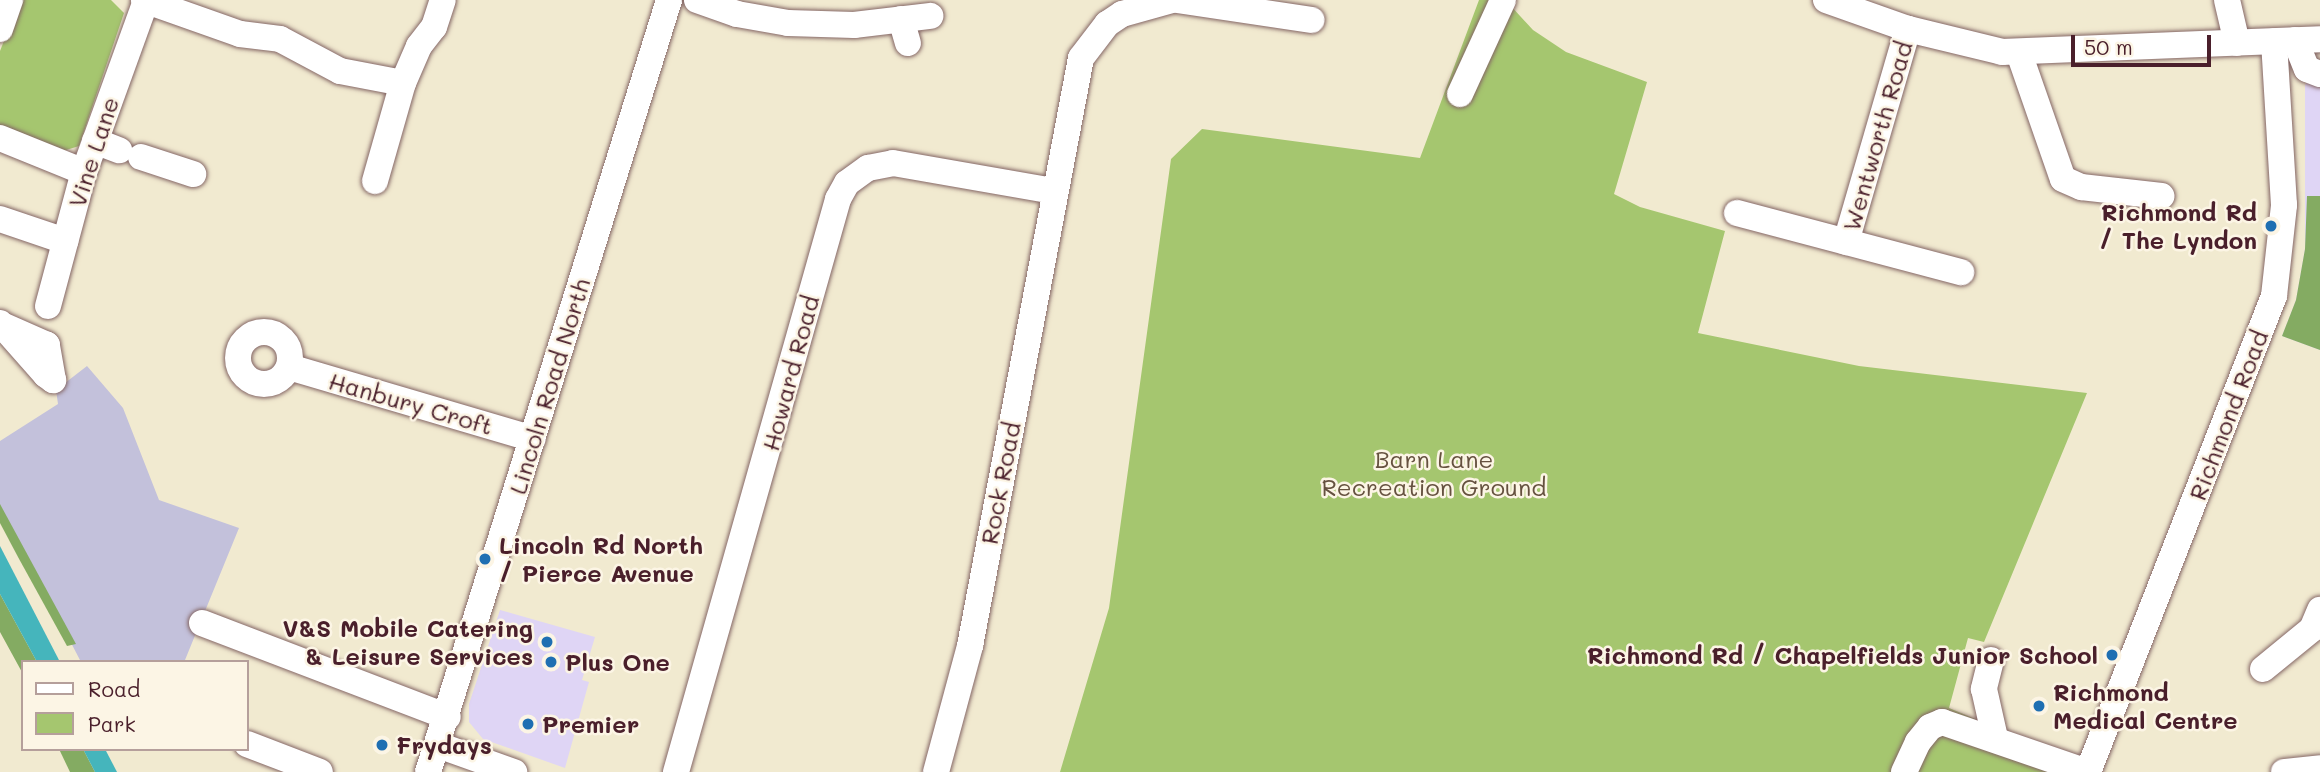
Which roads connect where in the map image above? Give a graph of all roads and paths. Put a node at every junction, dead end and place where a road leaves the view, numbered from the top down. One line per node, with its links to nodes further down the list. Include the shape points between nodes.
1 (10, 0): 13 (street)
2 (443, 0): 19 (street, via 435,27 419,46)
3 (669, 0): 35 (street, Lincoln Road North)
4 (697, 0): 11 (street, via 737,14 788,23 905,31)
5 (1172, 0): 26 (street, Rock Road, via 1128,11 1107,24 1087,48 1076,77)
6 (1178, 0): 12 (street)
7 (1503, 0): 20 (street)
8 (1826, 0): 14 (street)
9 (2227, 0): 16 (street)
10 (157, 2): 19 (street, Vine Lane, via 240,34 280,39 340,71); 22 (street, Vine Lane)
11 (930, 16)
12 (1312, 20)
13 (0, 29)
14 (1908, 29): 17 (street, via 1980,50); 31 (street, Wentworth Road)
15 (2296, 40): 16 (street); 18 (street, via 2307,69); 51 (street, Richmond Road, via 2274,296)
16 (2237, 43): 17 (street)
17 (2019, 53): 27 (street, via 2063,179 2081,187)
18 (2320, 74)
19 (403, 83): 25 (street)
20 (1460, 94)
21 (0, 138): 23 (street)
22 (118, 149): 23 (street, Vine Lane); 24 (street)
23 (84, 172): 30 (street, Vine Lane)
24 (193, 174)
25 (375, 181)
26 (1054, 191): 48 (street, Howard Road, via 893,163 868,168 847,183 838,199); 49 (street, Rock Road, via 970,646)
27 (2161, 195)
28 (1737, 213): 31 (street, Wentworth Road)
29 (0, 219): 30 (street)
30 (65, 241): 33 (street, Vine Lane)
31 (1846, 242): 32 (street, Wentworth Road)
32 (1961, 272)
33 (48, 306)
34 (289, 367): 35 (street, Hanbury Croft)
35 (533, 439): 40 (street, Lincoln Road North)
36 (2320, 610): 39 (street, via 2312,629)
37 (202, 623): 40 (street)
38 (1991, 660): 41 (street, via 1984,689)
39 (2263, 669)
40 (447, 717): 43 (street, Lincoln Road North)
41 (1995, 738): 50 (street, via 1942,722 1930,727 1917,742); 51 (street)
42 (248, 744): 45 (street)
43 (438, 745): 46 (street, Lincoln Road North); 47 (street)
44 (2320, 768): 52 (street)
45 (320, 772)
46 (428, 772)
47 (514, 772)
48 (676, 772)
49 (936, 772)
50 (1904, 772)
51 (2087, 772)
52 (2284, 772)

